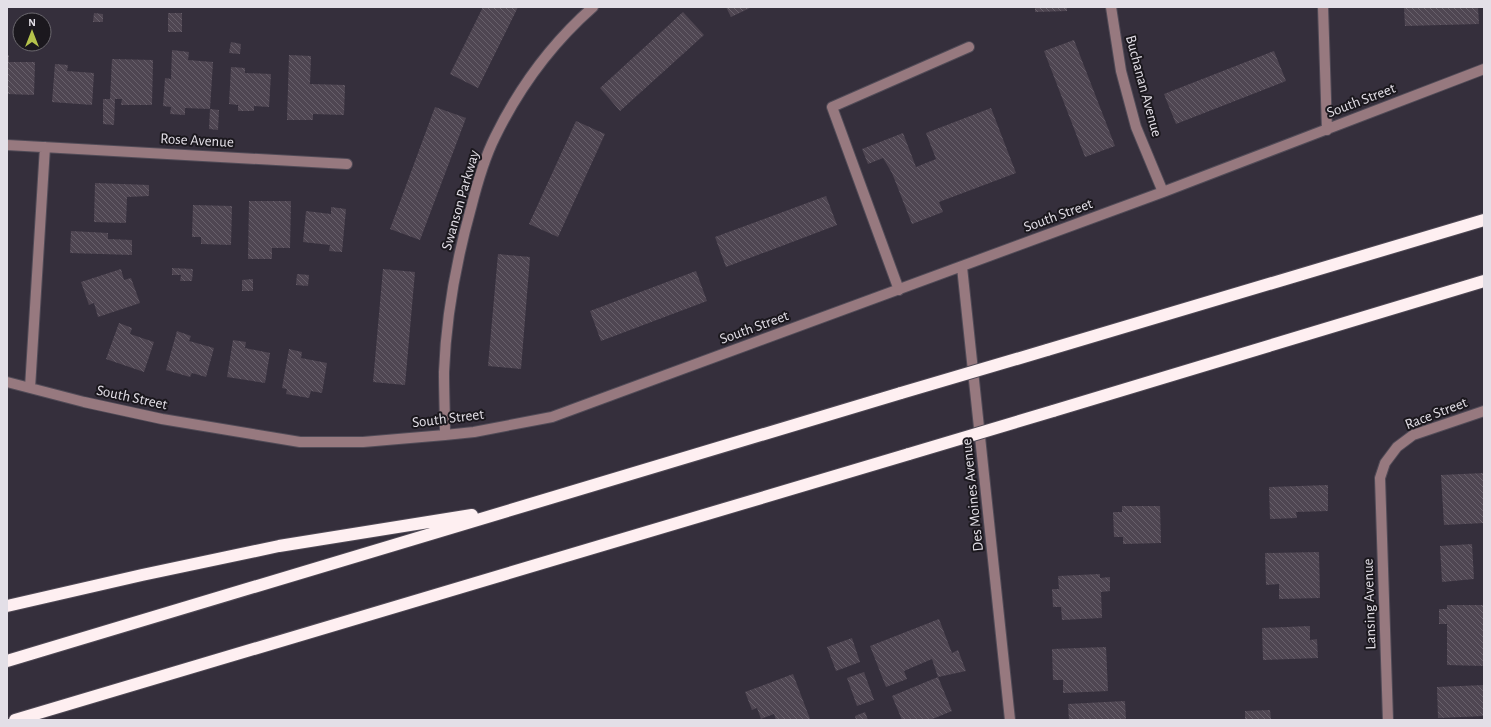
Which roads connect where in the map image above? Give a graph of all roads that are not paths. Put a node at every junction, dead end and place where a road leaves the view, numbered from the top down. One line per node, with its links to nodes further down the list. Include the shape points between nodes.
1 (593, 7): 18 (street, Swanson Parkway, via 543,59 514,102 495,138 477,185 460,246 449,309 444,372)
2 (1111, 7): 10 (street, Buchanan Avenue, via 1121,71 1136,127)
3 (1323, 7): 6 (street)
4 (969, 47): 14 (street, via 832,107)
5 (1484, 69): 6 (street, South Street)
6 (1327, 130): 10 (street, South Street)
7 (7, 144): 8 (street, Rose Avenue)
8 (45, 147): 9 (street, Rose Avenue); 16 (street)
9 (347, 164)
10 (1163, 192): 12 (street, South Street)
11 (1484, 220): 20 (highway, bridge, via 901,392)
12 (962, 267): 14 (street, South Street); 24 (street, Des Moines Avenue)
13 (1484, 281): 23 (highway, bridge)
14 (899, 290): 18 (street, South Street, via 552,417)
15 (7, 382): 16 (street, South Street)
16 (30, 388): 18 (street, South Street, via 155,417 300,442 363,442)
17 (1484, 411): 19 (street, Race Street, via 1413,435 1397,447 1385,463)
18 (445, 436)
19 (1380, 488): 25 (street, Lansing Avenue)
20 (520, 508): 21 (highway, via 279,546); 22 (highway)
21 (7, 606)
22 (7, 661)
23 (15, 720)
24 (1010, 720)
25 (1388, 720)

